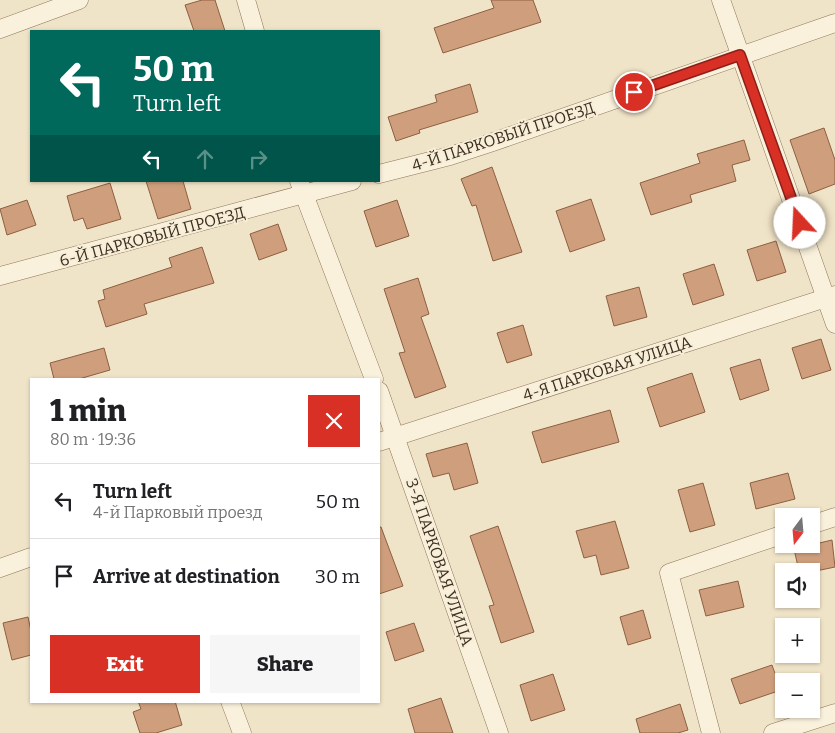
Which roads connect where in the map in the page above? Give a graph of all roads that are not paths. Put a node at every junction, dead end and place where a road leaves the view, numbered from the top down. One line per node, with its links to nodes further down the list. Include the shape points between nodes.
1 (79, 0): 5 (street)
2 (246, 0): 6 (street)
3 (721, 0): 7 (street)
4 (835, 23): 7 (street, 4-Й ПАРКОВЫЙ ПРОЕЗД)
5 (0, 29)
6 (255, 30)
7 (740, 55): 8 (street, 4-Й ПАРКОВЫЙ ПРОЕЗД, via 475,148); 12 (street)
8 (380, 174)
9 (345, 182): 10 (street)
10 (301, 188): 11 (street, 6-Й ПАРКОВЫЙ ПРОЕЗД); 14 (street)
11 (0, 276)
12 (831, 296): 13 (street); 16 (street, 4-Я ПАРКОВАЯ УЛИЦА)
13 (835, 324)
14 (374, 378)
15 (380, 394): 16 (street, 3-Я ПАРКОВАЯ УЛИЦА)
16 (396, 436): 17 (street, 4-Я ПАРКОВАЯ УЛИЦА); 26 (street, 3-Я ПАРКОВАЯ УЛИЦА)
17 (380, 442)
18 (835, 517): 19 (street)
19 (820, 522)
20 (775, 537): 27 (street, via 669,573)
21 (30, 557): 22 (street)
22 (0, 568)
23 (231, 703): 25 (street)
24 (835, 712): 28 (street)
25 (242, 733)
26 (499, 733)
27 (711, 733)
28 (773, 733)

